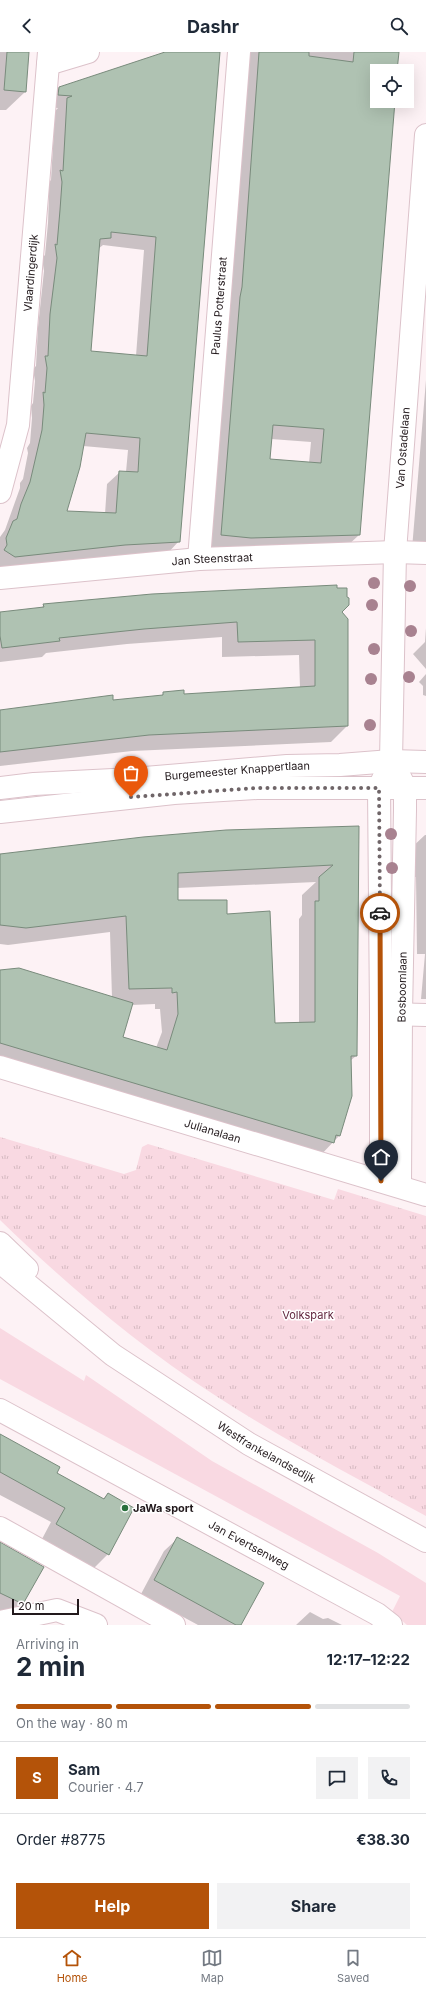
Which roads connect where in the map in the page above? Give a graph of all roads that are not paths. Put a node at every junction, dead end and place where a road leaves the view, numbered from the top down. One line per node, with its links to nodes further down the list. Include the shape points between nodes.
1 (88, 52): 3 (street)
2 (239, 52): 8 (street, Paulus Potterstraat)
3 (48, 58): 5 (street, Vlaardingerdijk, via 18,425)
4 (426, 135): 6 (street, Van Ostadelaan)
5 (0, 492)
6 (395, 552): 7 (street, Jan Steenstraat); 8 (street, Jan Steenstraat); 10 (street, Van Ostadelaan)
7 (426, 553)
8 (199, 559): 9 (street, Jan Steenstraat)
9 (0, 578)
10 (391, 761): 11 (street, Burgemeester Knappertlaan); 12 (street, Burgemeester Knappertlaan); 13 (street); 14 (street)
11 (426, 762)
12 (0, 788)
13 (379, 788): 14 (street, Burgemeester Knappertlaan); 15 (street, Burgemeester Knappertlaan, via 257,788 174,793); 16 (street, Bosboomlaan)
14 (416, 788): 16 (street, Bosboomlaan)
15 (0, 812)
16 (391, 1014): 17 (street); 19 (street, Bosboomlaan)
17 (426, 1015)
18 (0, 1067): 19 (street, Julianalaan)
19 (390, 1183): 20 (street, Julianalaan)
20 (426, 1195)
21 (0, 1243): 23 (street, Westfrankelandsedijk)
22 (0, 1262): 23 (street, Westfrankelandsedijk)
23 (113, 1355): 26 (street, Westfrankelandsedijk, via 249,1444)
24 (0, 1410): 30 (street, Jan Evertsenweg, via 377,1614)
25 (0, 1528): 29 (street)
26 (426, 1541)
27 (0, 1622): 28 (street, via 57,1610)
28 (96, 1625)
29 (174, 1625)
30 (391, 1625)

